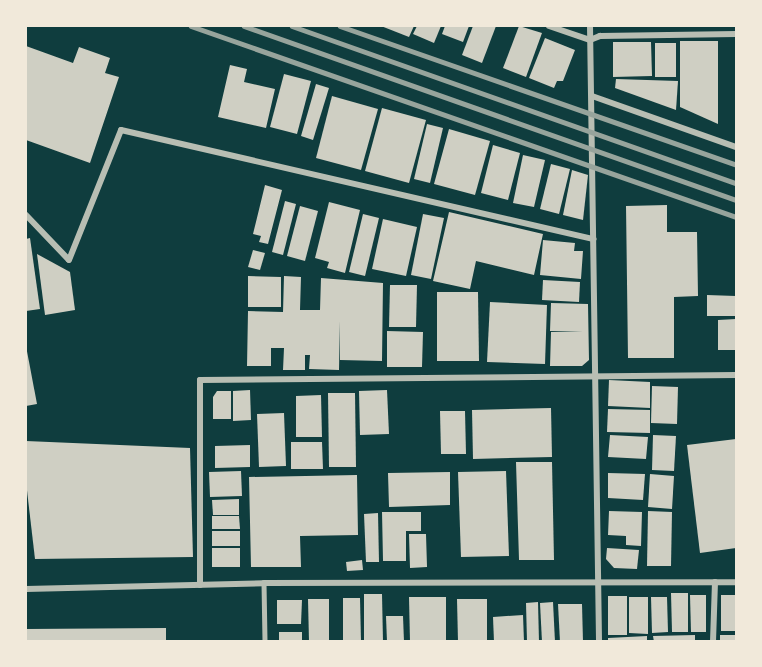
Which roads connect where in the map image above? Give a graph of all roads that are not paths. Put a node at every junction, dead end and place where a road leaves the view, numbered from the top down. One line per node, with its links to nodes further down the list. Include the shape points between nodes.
1 (549, 26): 4 (street)
2 (590, 26): 4 (street)
3 (736, 34): 4 (street, via 600,36)
4 (590, 40): 5 (street)
5 (592, 96): 6 (street); 8 (street)
6 (736, 147)
7 (26, 215): 8 (street, via 69,260 122,130)
8 (594, 239): 10 (street)
9 (736, 375): 10 (street)
10 (597, 377): 14 (street); 15 (street, via 200,380)
11 (715, 582): 12 (street); 14 (street); 19 (street)
12 (736, 582)
13 (264, 584): 14 (street); 15 (street); 17 (lane)
14 (598, 584): 18 (street)
15 (200, 585): 16 (street)
16 (26, 589)
17 (265, 642)
18 (599, 642)
19 (714, 642)

